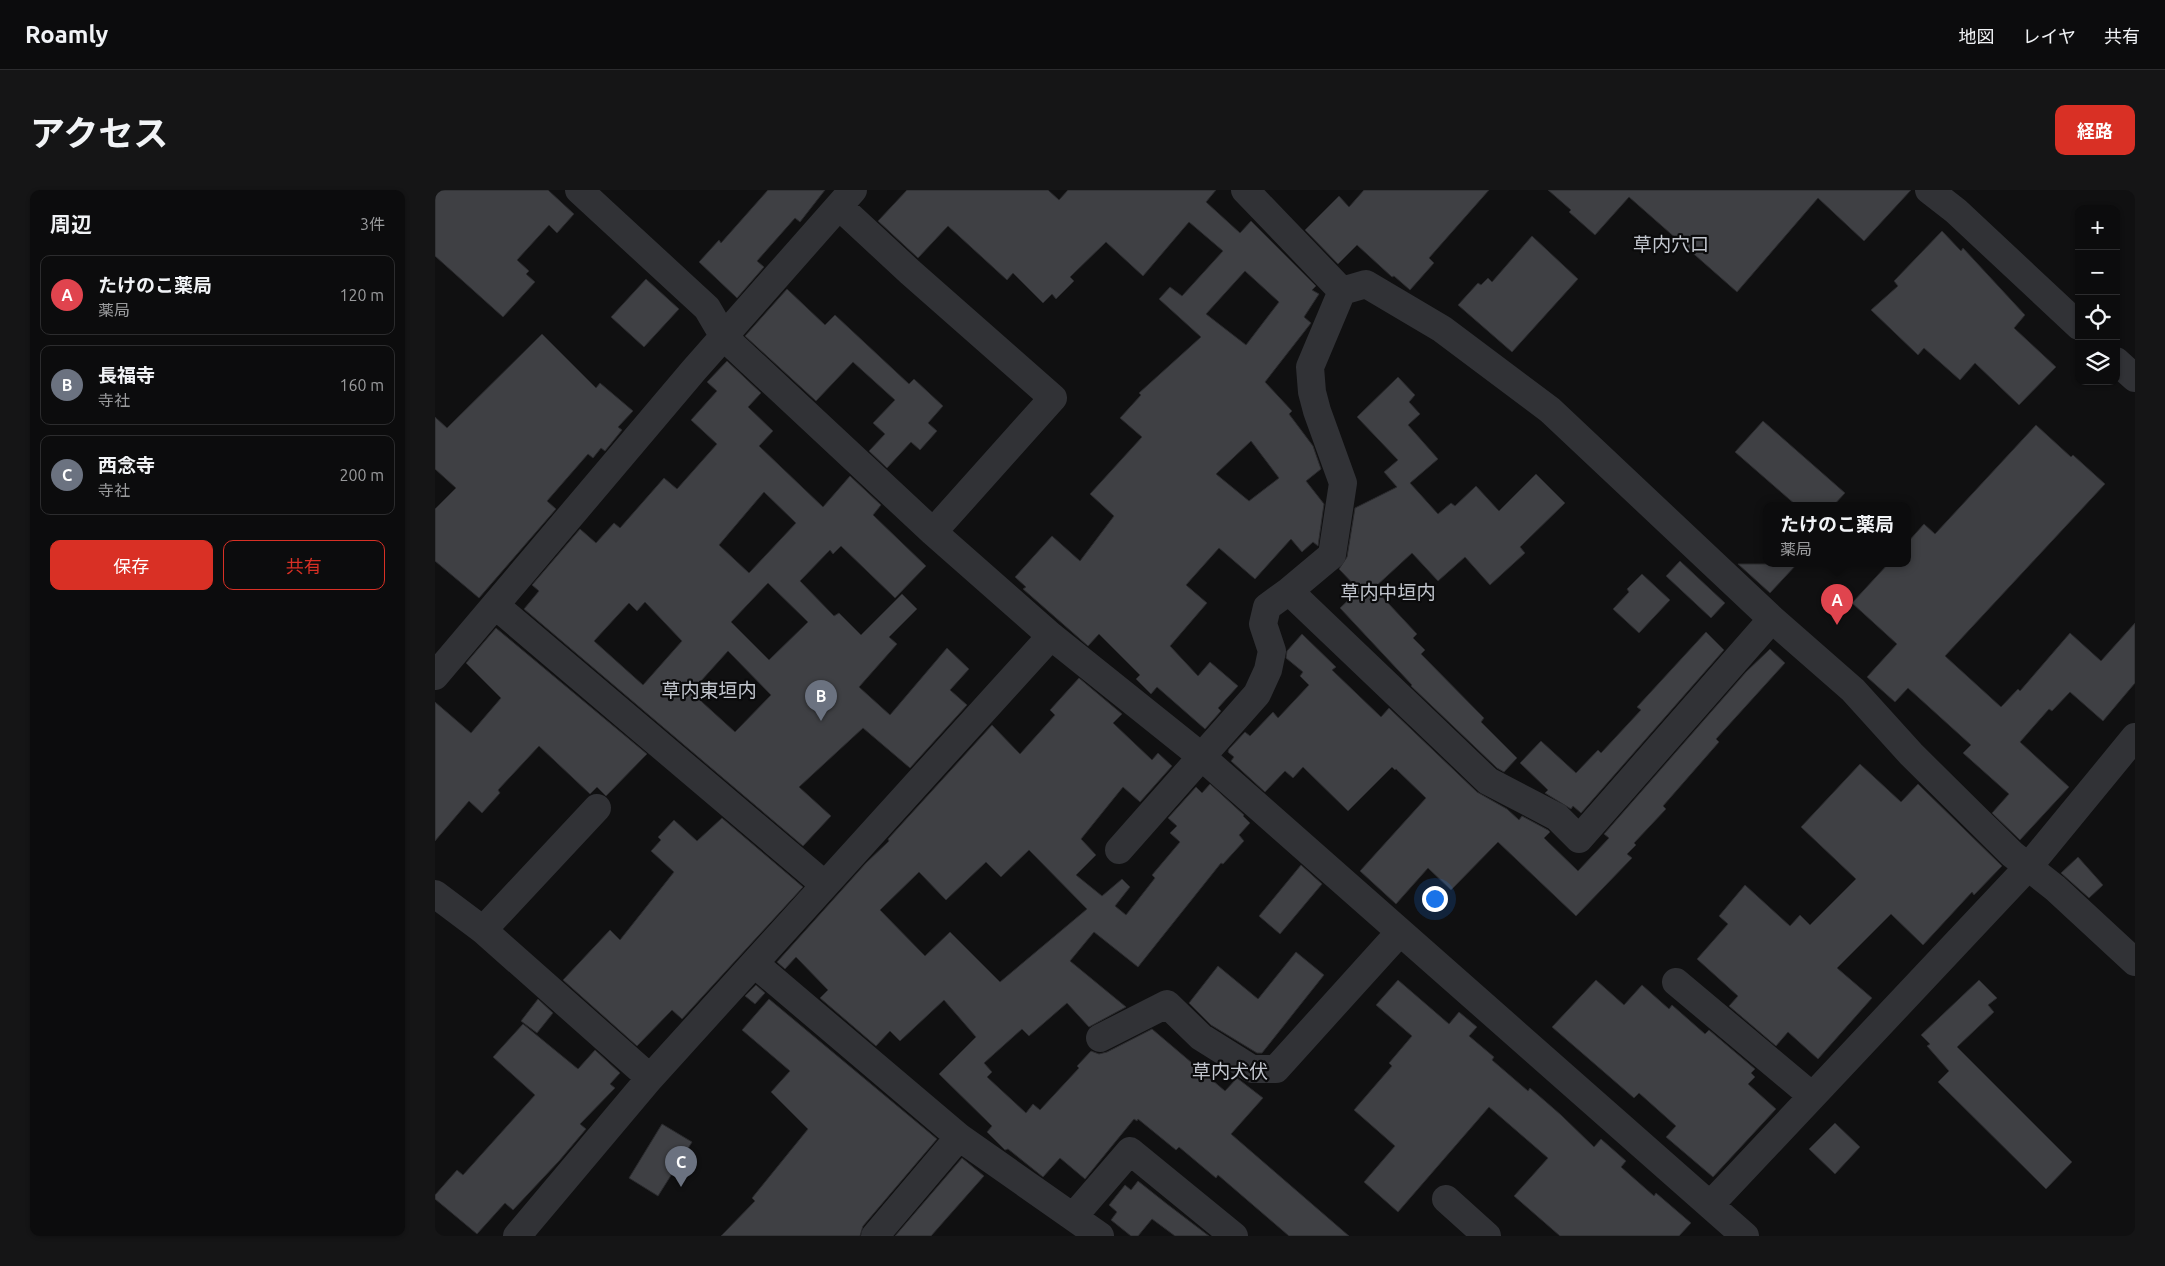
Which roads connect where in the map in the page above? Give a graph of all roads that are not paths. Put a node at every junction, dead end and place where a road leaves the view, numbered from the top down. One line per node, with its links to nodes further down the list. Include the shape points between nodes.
1 (579, 190): 7 (street, via 707,308)
2 (1245, 190): 5 (street)
3 (1929, 190): 6 (street)
4 (847, 198): 7 (street); 10 (street, via 910,272 1053,398)
5 (1342, 291): 11 (street, via 1310,367 1317,411 1343,483 1332,555); 13 (street, via 1366,284 1442,329 1550,410)
6 (2075, 322)
7 (724, 337): 10 (street); 12 (street)
8 (2120, 365): 9 (street)
9 (2135, 378)
10 (933, 532): 14 (street)
11 (1289, 591): 13 (street, via 1488,781 1557,817 1579,839); 17 (street, via 1267,607 1263,624 1272,651 1257,694)
12 (495, 605): 15 (street); 21 (street)
13 (1772, 619): 20 (street, via 1853,690 1911,754 2012,854)
14 (1051, 636): 17 (street); 21 (street)
15 (435, 676)
16 (2135, 737): 20 (street)
17 (1202, 757): 19 (street); 24 (street)
18 (597, 808): 23 (street)
19 (1119, 850)
20 (2029, 866): 25 (street); 30 (street)
21 (825, 885): 26 (street)
22 (435, 894): 23 (street)
23 (483, 930): 29 (street)
24 (1400, 932): 28 (street, via 1276,1069 1252,1070 1201,1038 1167,1004); 34 (street)
25 (2135, 962)
26 (755, 964): 29 (street); 31 (street)
27 (1676, 982): 30 (street)
28 (1101, 1038)
29 (650, 1078): 35 (street)
30 (1812, 1096): 34 (street)
31 (959, 1137): 33 (street); 36 (street)
32 (1445, 1199): 39 (street)
33 (1073, 1217): 37 (street); 38 (street, via 1130,1151)
34 (1723, 1224)
35 (517, 1236)
36 (875, 1236)
37 (1100, 1236)
38 (1234, 1236)
39 (1487, 1236)

